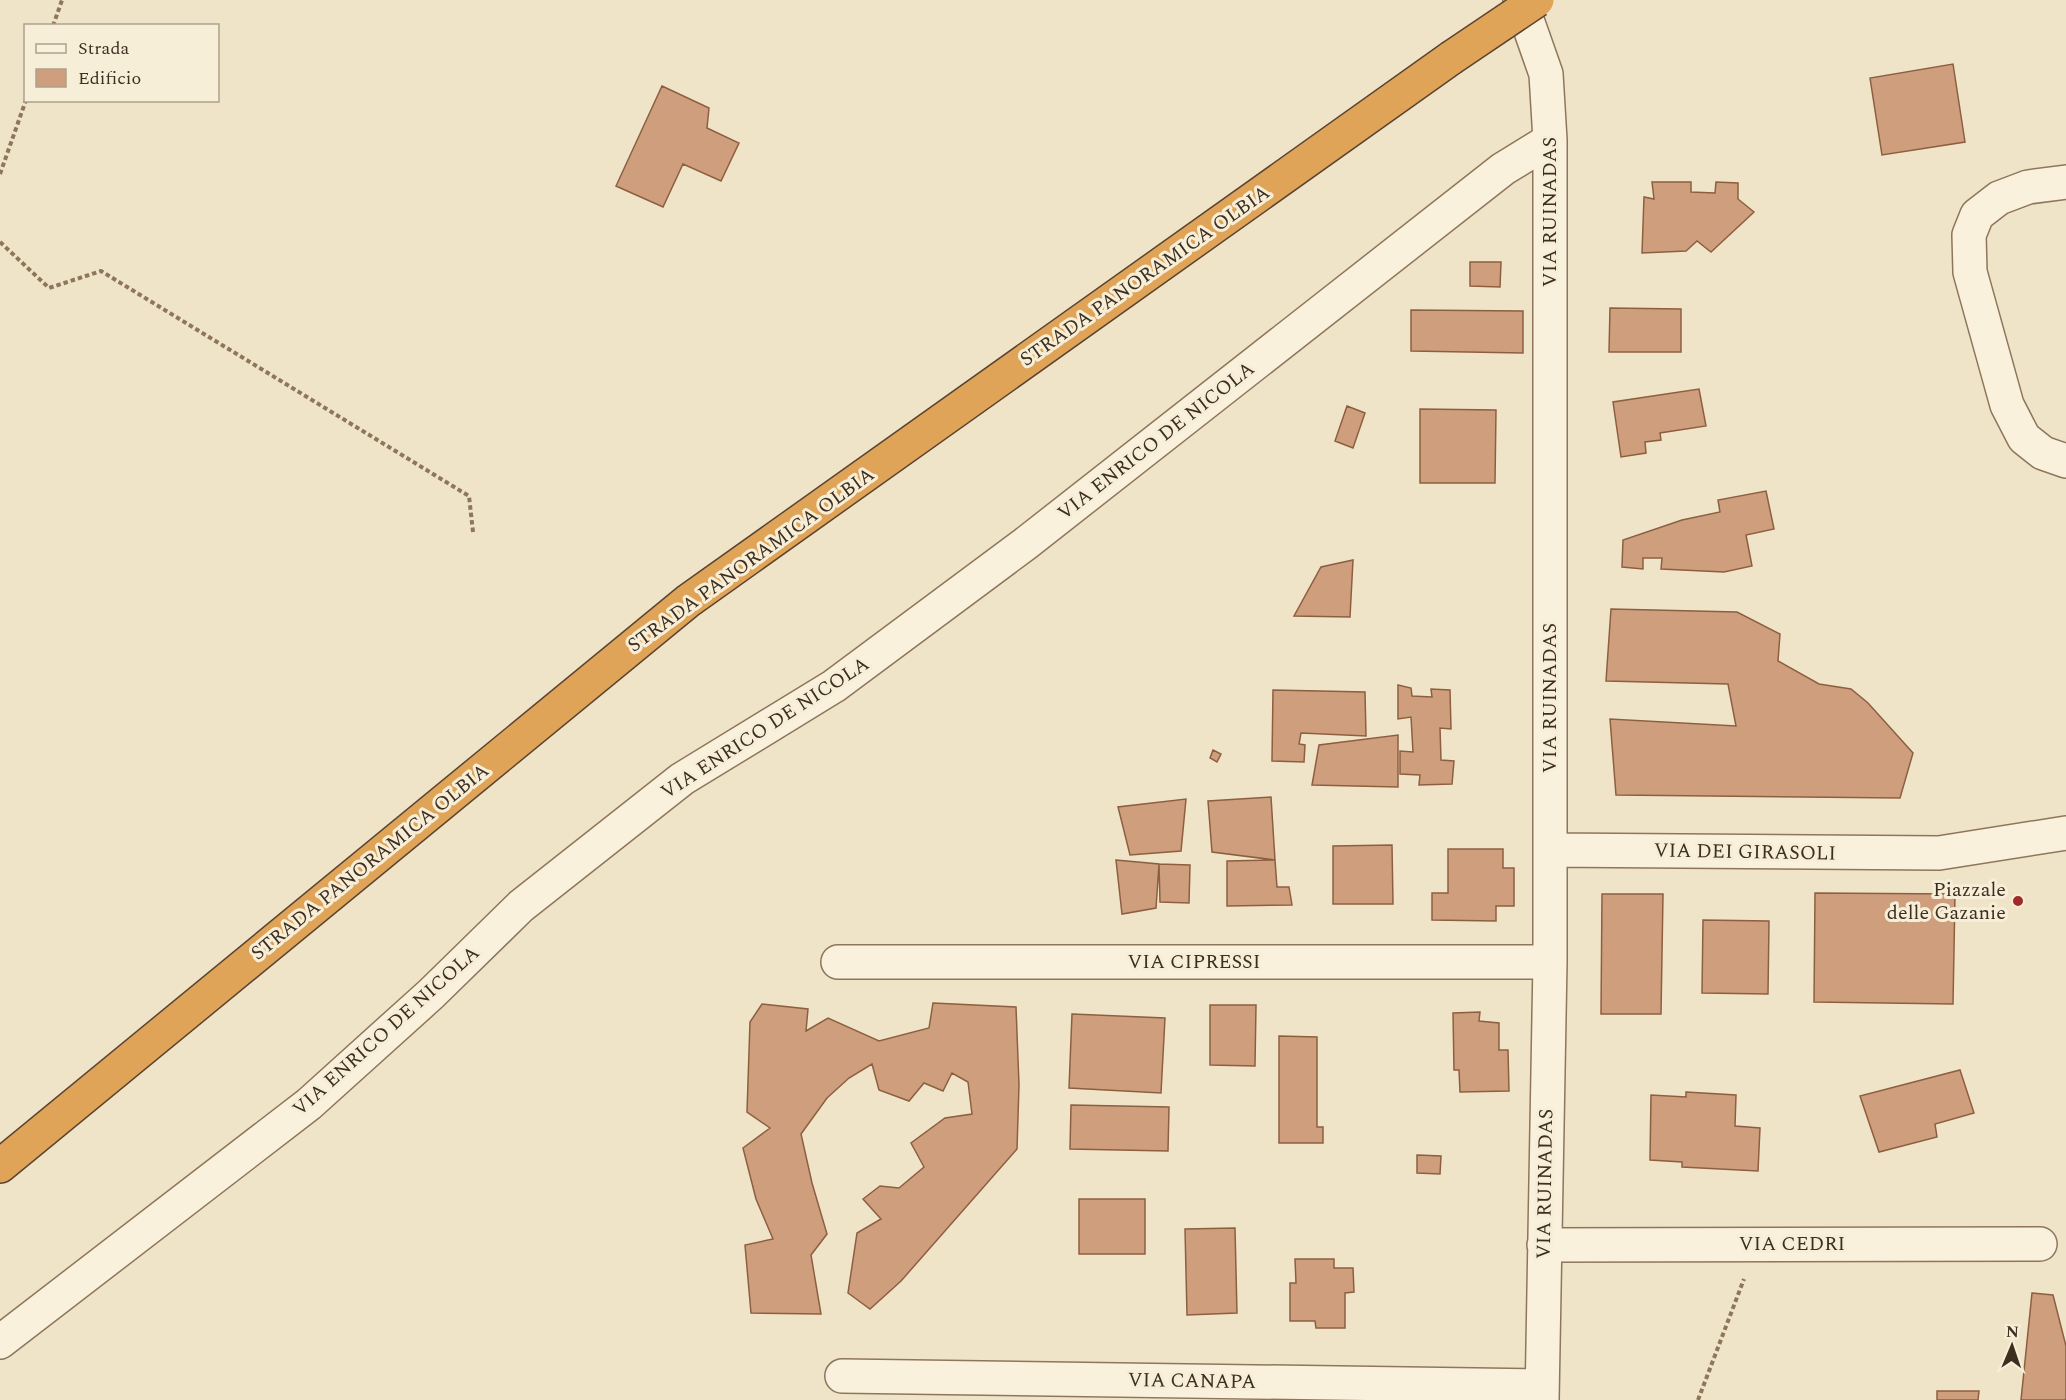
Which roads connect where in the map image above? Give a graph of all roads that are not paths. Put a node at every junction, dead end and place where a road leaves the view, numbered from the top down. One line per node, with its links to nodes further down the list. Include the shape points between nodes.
1 (1520, 0): 3 (street, VIA RUINADAS, via 1546,74)
2 (1537, 0): 10 (highway, STRADA PANORAMICA OLBIA, bridge, via 688,601)
3 (1550, 140): 7 (street, VIA RUINADAS); 13 (street, VIA ENRICO DE NICOLA, via 1503,169 1025,544 834,686 682,779 521,906 309,1104)
4 (2066, 182): 5 (street, via 2028,187 1999,198 1977,215 1969,236 1970,272 2007,405 2024,438 2043,453)
5 (2066, 461)
6 (2066, 833): 7 (street, VIA DEI GIRASOLI, via 1939,854)
7 (1550, 850): 9 (street, VIA RUINADAS)
8 (838, 962): 9 (street, VIA CIPRESSI)
9 (1550, 962): 12 (street, VIA RUINADAS)
10 (0, 1166)
11 (2040, 1244): 12 (street, VIA CEDRI)
12 (1544, 1245): 15 (street, VIA RUINADAS)
13 (0, 1342)
14 (842, 1376): 15 (street, VIA CANAPA)
15 (1542, 1393)

